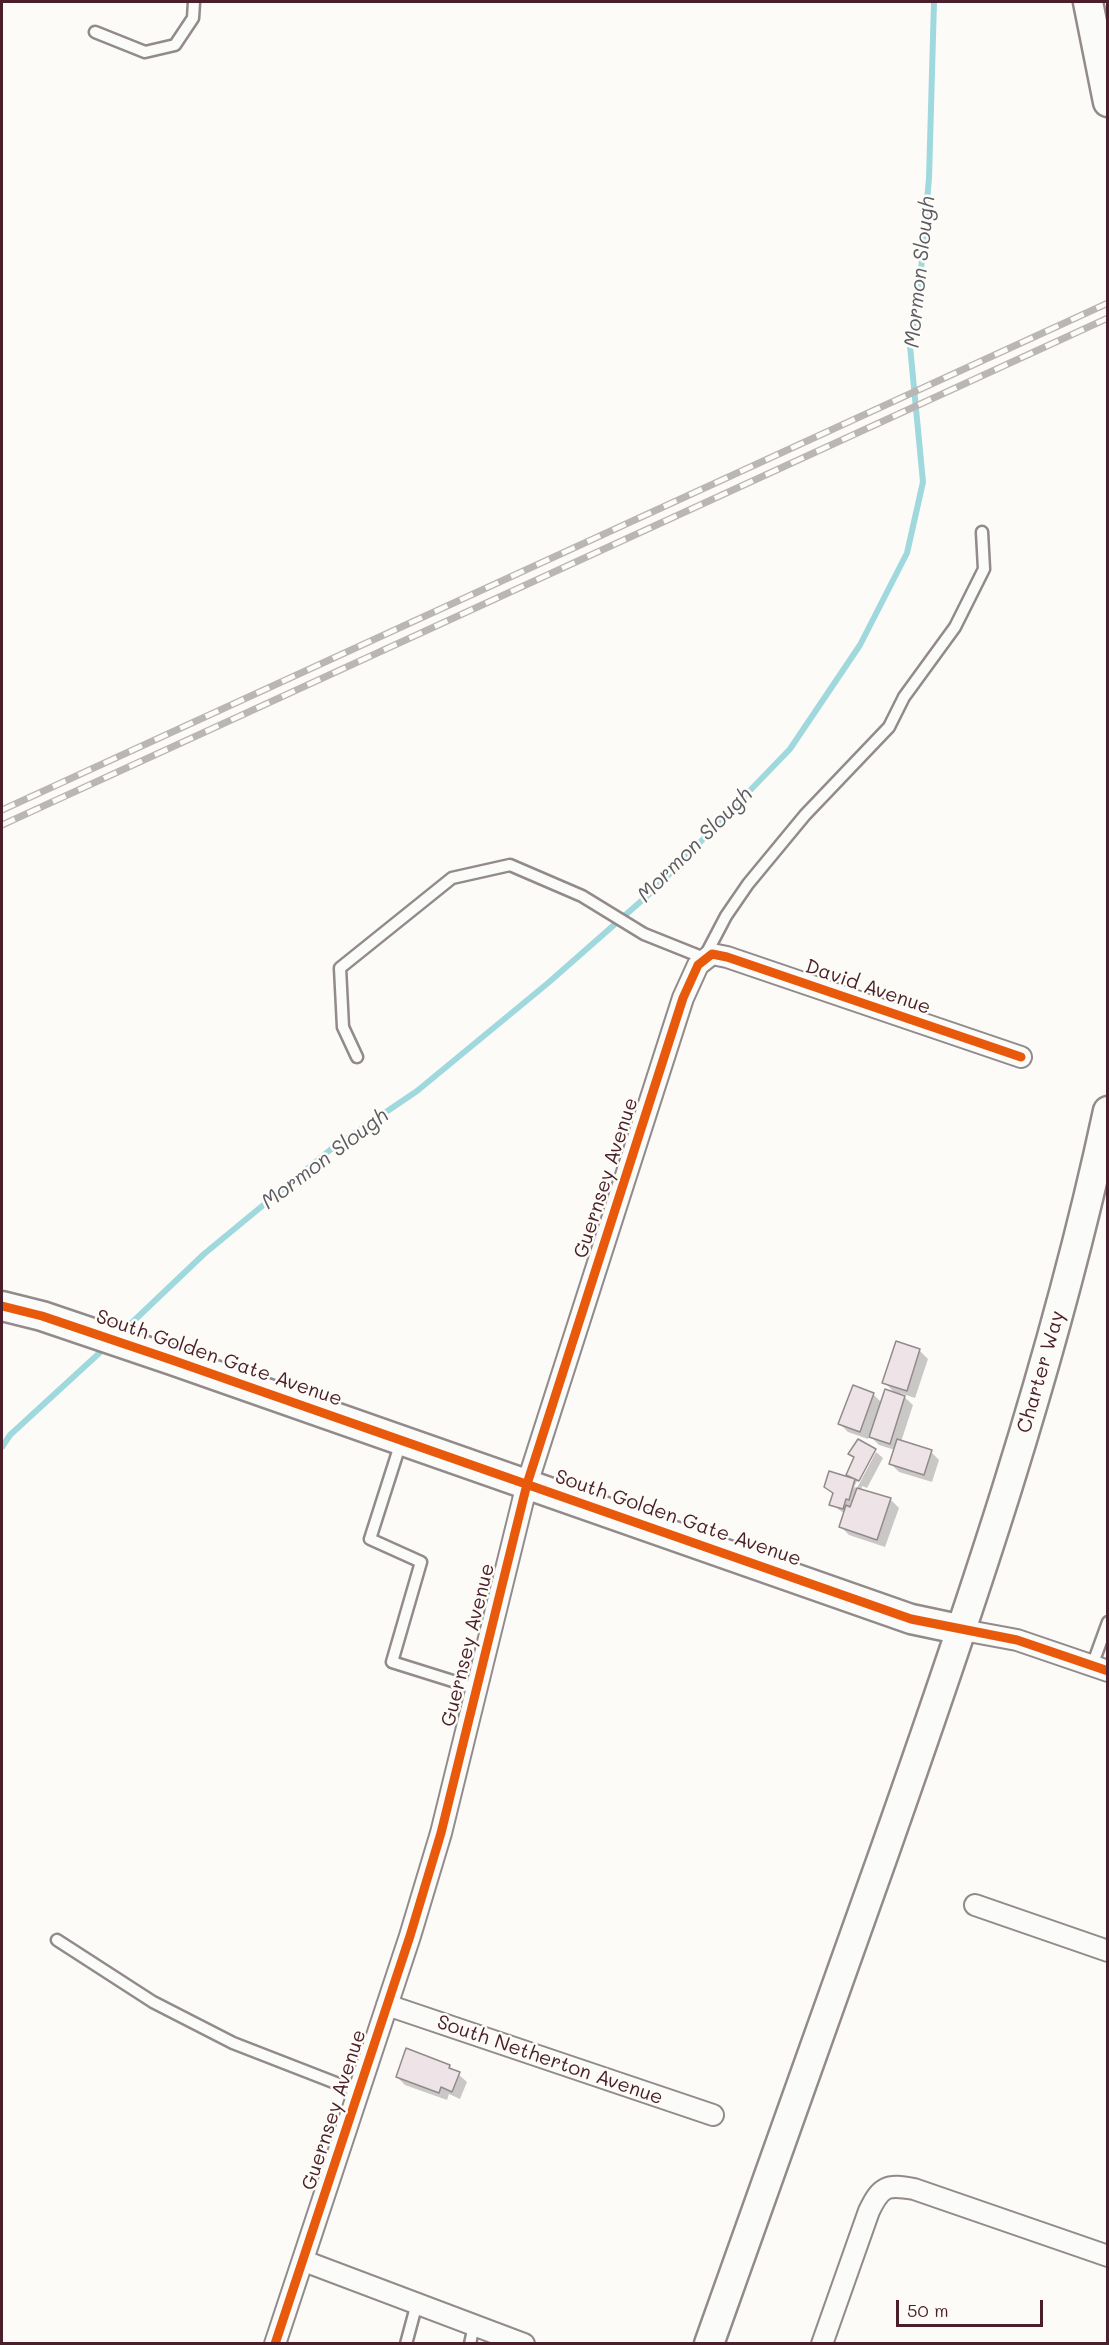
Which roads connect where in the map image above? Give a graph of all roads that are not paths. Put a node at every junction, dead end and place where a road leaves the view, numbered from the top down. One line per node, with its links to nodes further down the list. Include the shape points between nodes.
1 (194, 2): 3 (lane, via 193,18 175,45 145,52)
2 (1088, 2): 4 (main road)
3 (95, 32)
4 (1107, 102)
5 (982, 532): 6 (lane, via 984,570 954,627 904,697 889,727 805,815 748,884)
6 (704, 958): 7 (lane, via 644,934 582,896 510,865 452,878 340,968 343,1027); 8 (street, David Avenue, via 712,954 727,957); 12 (street, Guernsey Avenue, via 683,998)
7 (357, 1057)
8 (1021, 1057)
9 (1107, 1111): 14 (main road, Charter Way, via 1089,1201)
10 (2, 1306): 11 (main road, South Golden Gate Avenue, via 42,1316)
11 (402, 1440): 12 (main road, South Golden Gate Avenue); 16 (lane, via 370,1539 422,1562 392,1662)
12 (527, 1484): 14 (main road, South Golden Gate Avenue, via 911,1619); 16 (street, Guernsey Avenue)
13 (1107, 1622): 15 (lane)
14 (963, 1630): 15 (street, South Golden Gate Avenue, via 1017,1640); 30 (main road, Charter Way)
15 (1100, 1669)
16 (475, 1688): 20 (street, Guernsey Avenue, via 441,1833)
17 (975, 1905): 19 (street)
18 (57, 1940): 21 (lane, via 153,2002 233,2043)
19 (1107, 1951)
20 (387, 2006): 21 (street, Guernsey Avenue); 22 (street, South Netherton Avenue)
21 (359, 2092): 24 (street, Guernsey Avenue)
22 (713, 2115)
23 (1107, 2256): 31 (street, via 893,2185 878,2193 869,2211)
24 (304, 2261): 25 (street); 27 (street, Guernsey Avenue)
25 (417, 2303): 26 (street); 28 (lane)
26 (472, 2334): 29 (street)
27 (275, 2343)
28 (406, 2343)
29 (524, 2343)
30 (709, 2343)
31 (822, 2343)

